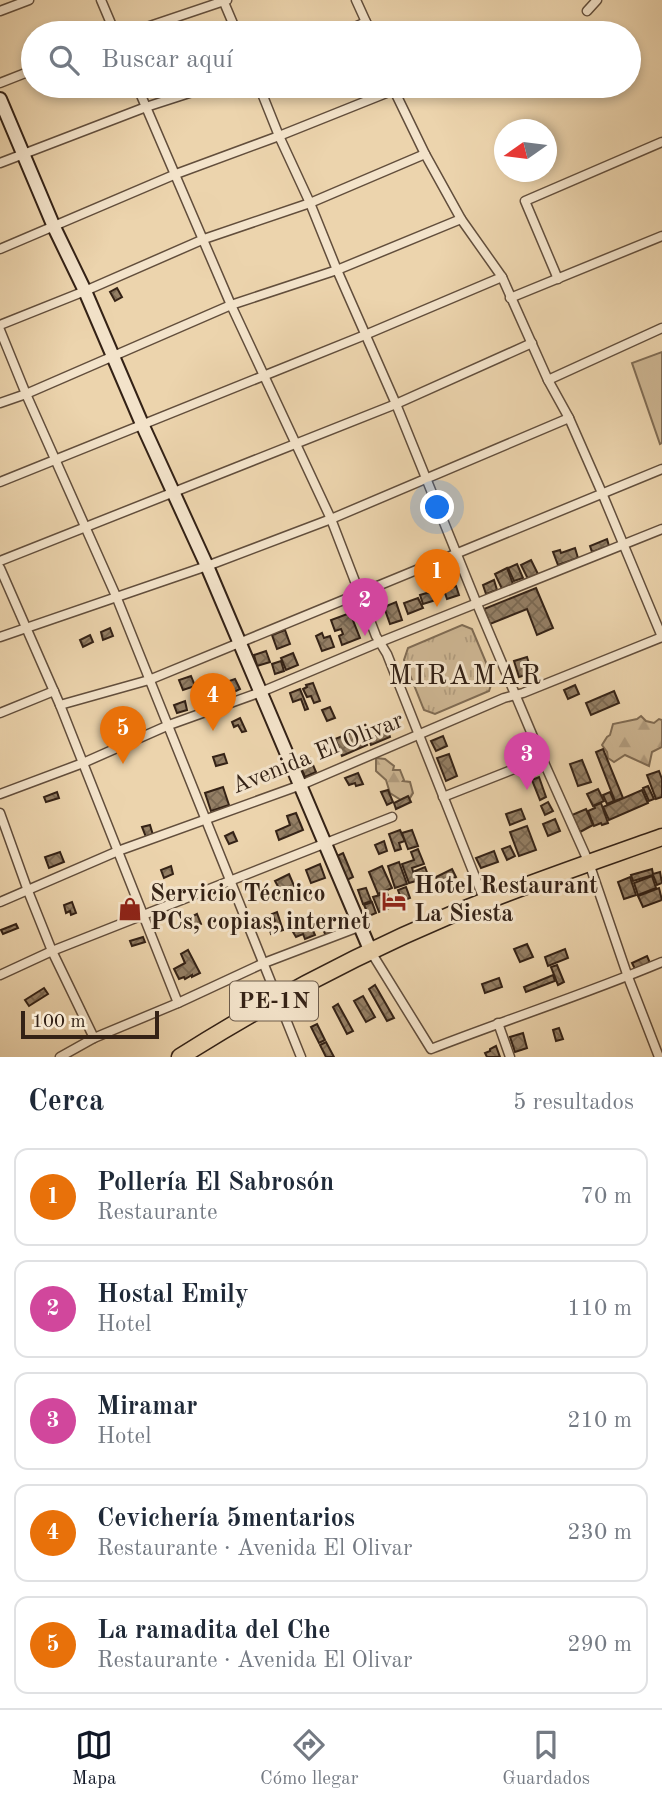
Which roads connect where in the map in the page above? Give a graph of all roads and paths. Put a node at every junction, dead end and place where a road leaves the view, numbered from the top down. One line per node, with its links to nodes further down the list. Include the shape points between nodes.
1 (29, 0): 7 (street)
2 (101, 0): 8 (street)
3 (356, 0): 11 (street)
4 (597, 0): 6 (street)
5 (225, 1): 9 (street); 10 (street)
6 (587, 10)
7 (0, 11)
8 (110, 21)
9 (165, 21)
10 (232, 21)
11 (366, 21)
12 (21, 75): 13 (street)
13 (0, 83)
14 (142, 98): 20 (street)
15 (174, 98): 20 (street)
16 (264, 98): 21 (street)
17 (369, 98): 21 (street)
18 (398, 98): 24 (street)
19 (0, 99): 23 (street)
20 (146, 107): 23 (street); 26 (street)
21 (279, 136): 26 (street); 27 (street)
22 (662, 142): 35 (street, via 525,201)
23 (23, 154): 25 (street); 29 (street)
24 (425, 154): 27 (street); 28 (street)
25 (0, 163)
26 (176, 174): 29 (street); 31 (street)
27 (310, 203): 31 (street); 33 (street)
28 (461, 219): 33 (street); 34 (street)
29 (54, 227): 32 (street); 36 (street)
30 (662, 236): 35 (street)
31 (204, 239): 36 (street); 38 (street)
32 (0, 249)
33 (337, 270): 38 (street); 41 (street)
34 (502, 277): 37 (street); 41 (street)
35 (558, 279): 37 (street)
36 (85, 291): 39 (street); 43 (street)
37 (510, 298): 42 (street)
38 (231, 305): 43 (street); 44 (street)
39 (0, 328): 46 (street)
40 (662, 328): 45 (street)
41 (365, 335): 44 (street); 48 (street)
42 (532, 343): 45 (street); 48 (street)
43 (113, 356): 46 (street); 50 (street)
44 (264, 376): 50 (street); 51 (street)
45 (548, 380): 49 (street)
46 (26, 394): 47 (street); 52 (street)
47 (0, 403)
48 (396, 404): 51 (street); 54 (street)
49 (569, 418): 54 (street); 57 (street)
50 (142, 424): 52 (street); 56 (street)
51 (296, 444): 56 (street); 58 (street)
52 (56, 459): 55 (street); 59 (street)
53 (662, 469): 57 (street)
54 (427, 480): 58 (street); 62 (street)
55 (0, 482)
56 (173, 492): 59 (street); 64 (street)
57 (602, 493): 61 (street); 62 (street)
58 (331, 519): 64 (street); 66 (street)
59 (87, 528): 63 (street); 67 (street)
60 (662, 529): 61 (street)
61 (624, 545): 68 (street); 71 (street)
62 (457, 554): 66 (street); 68 (street)
63 (0, 561)
64 (207, 566): 67 (street); 72 (street)
65 (0, 568): 69 (street)
66 (359, 593): 72 (street); 73 (street)
67 (116, 596): 69 (street); 74 (street)
68 (477, 604): 73 (street); 77 (street)
69 (27, 627): 70 (street); 75 (street)
70 (0, 637)
71 (662, 637): 77 (street, Avenida El Olivar)
72 (240, 641): 74 (street); 76 (street)
73 (380, 642): 76 (street); 81 (street)
74 (149, 680): 78 (street); 80 (street)
75 (54, 691): 78 (street); 79 (street)
76 (261, 692): 80 (street); 84 (street)
77 (516, 695): 81 (street, Avenida El Olivar); 82 (street)
78 (60, 705): 83 (street)
79 (0, 713)
80 (169, 725): 83 (street); 89 (street)
81 (419, 734): 84 (street, Avenida El Olivar); 86 (street)
82 (542, 758): 86 (street); 93 (street)
83 (83, 763): 85 (street); 92 (street)
84 (301, 785): 89 (street, Avenida El Olivar); 91 (street)
85 (0, 794)
86 (443, 797): 97 (street)
87 (0, 813): 95 (street)
88 (392, 817): 91 (street)
89 (206, 819): 92 (street, Avenida El Olivar); 94 (street)
90 (662, 836): 93 (highway, PE-1N)
91 (326, 844): 94 (street); 99 (street)
92 (118, 851): 95 (street, Avenida El Olivar); 98 (street)
93 (589, 863): 97 (highway, PE-1N); 105 (street)
94 (231, 881): 98 (street); 103 (street)
95 (28, 891): 96 (street, Avenida El Olivar); 100 (street)
96 (0, 902)
97 (485, 902): 101 (highway, PE-1N)
98 (144, 914): 100 (street); 107 (street)
99 (361, 926): 101 (street); 103 (street)
100 (52, 951): 104 (street); 109 (street)
101 (371, 951): 106 (highway, PE-1N); 110 (street)
102 (662, 962): 105 (street)
103 (264, 963): 106 (street); 107 (street)
104 (0, 975)
105 (628, 976): 108 (street); 115 (street)
106 (278, 998): 112 (highway, PE-1N); 113 (street)
107 (178, 1003): 109 (street)
108 (498, 1023): 110 (street); 114 (street)
109 (94, 1038): 111 (street)
110 (432, 1053)
111 (60, 1057)
112 (180, 1057)
113 (301, 1057)
114 (510, 1057)
115 (659, 1057)

